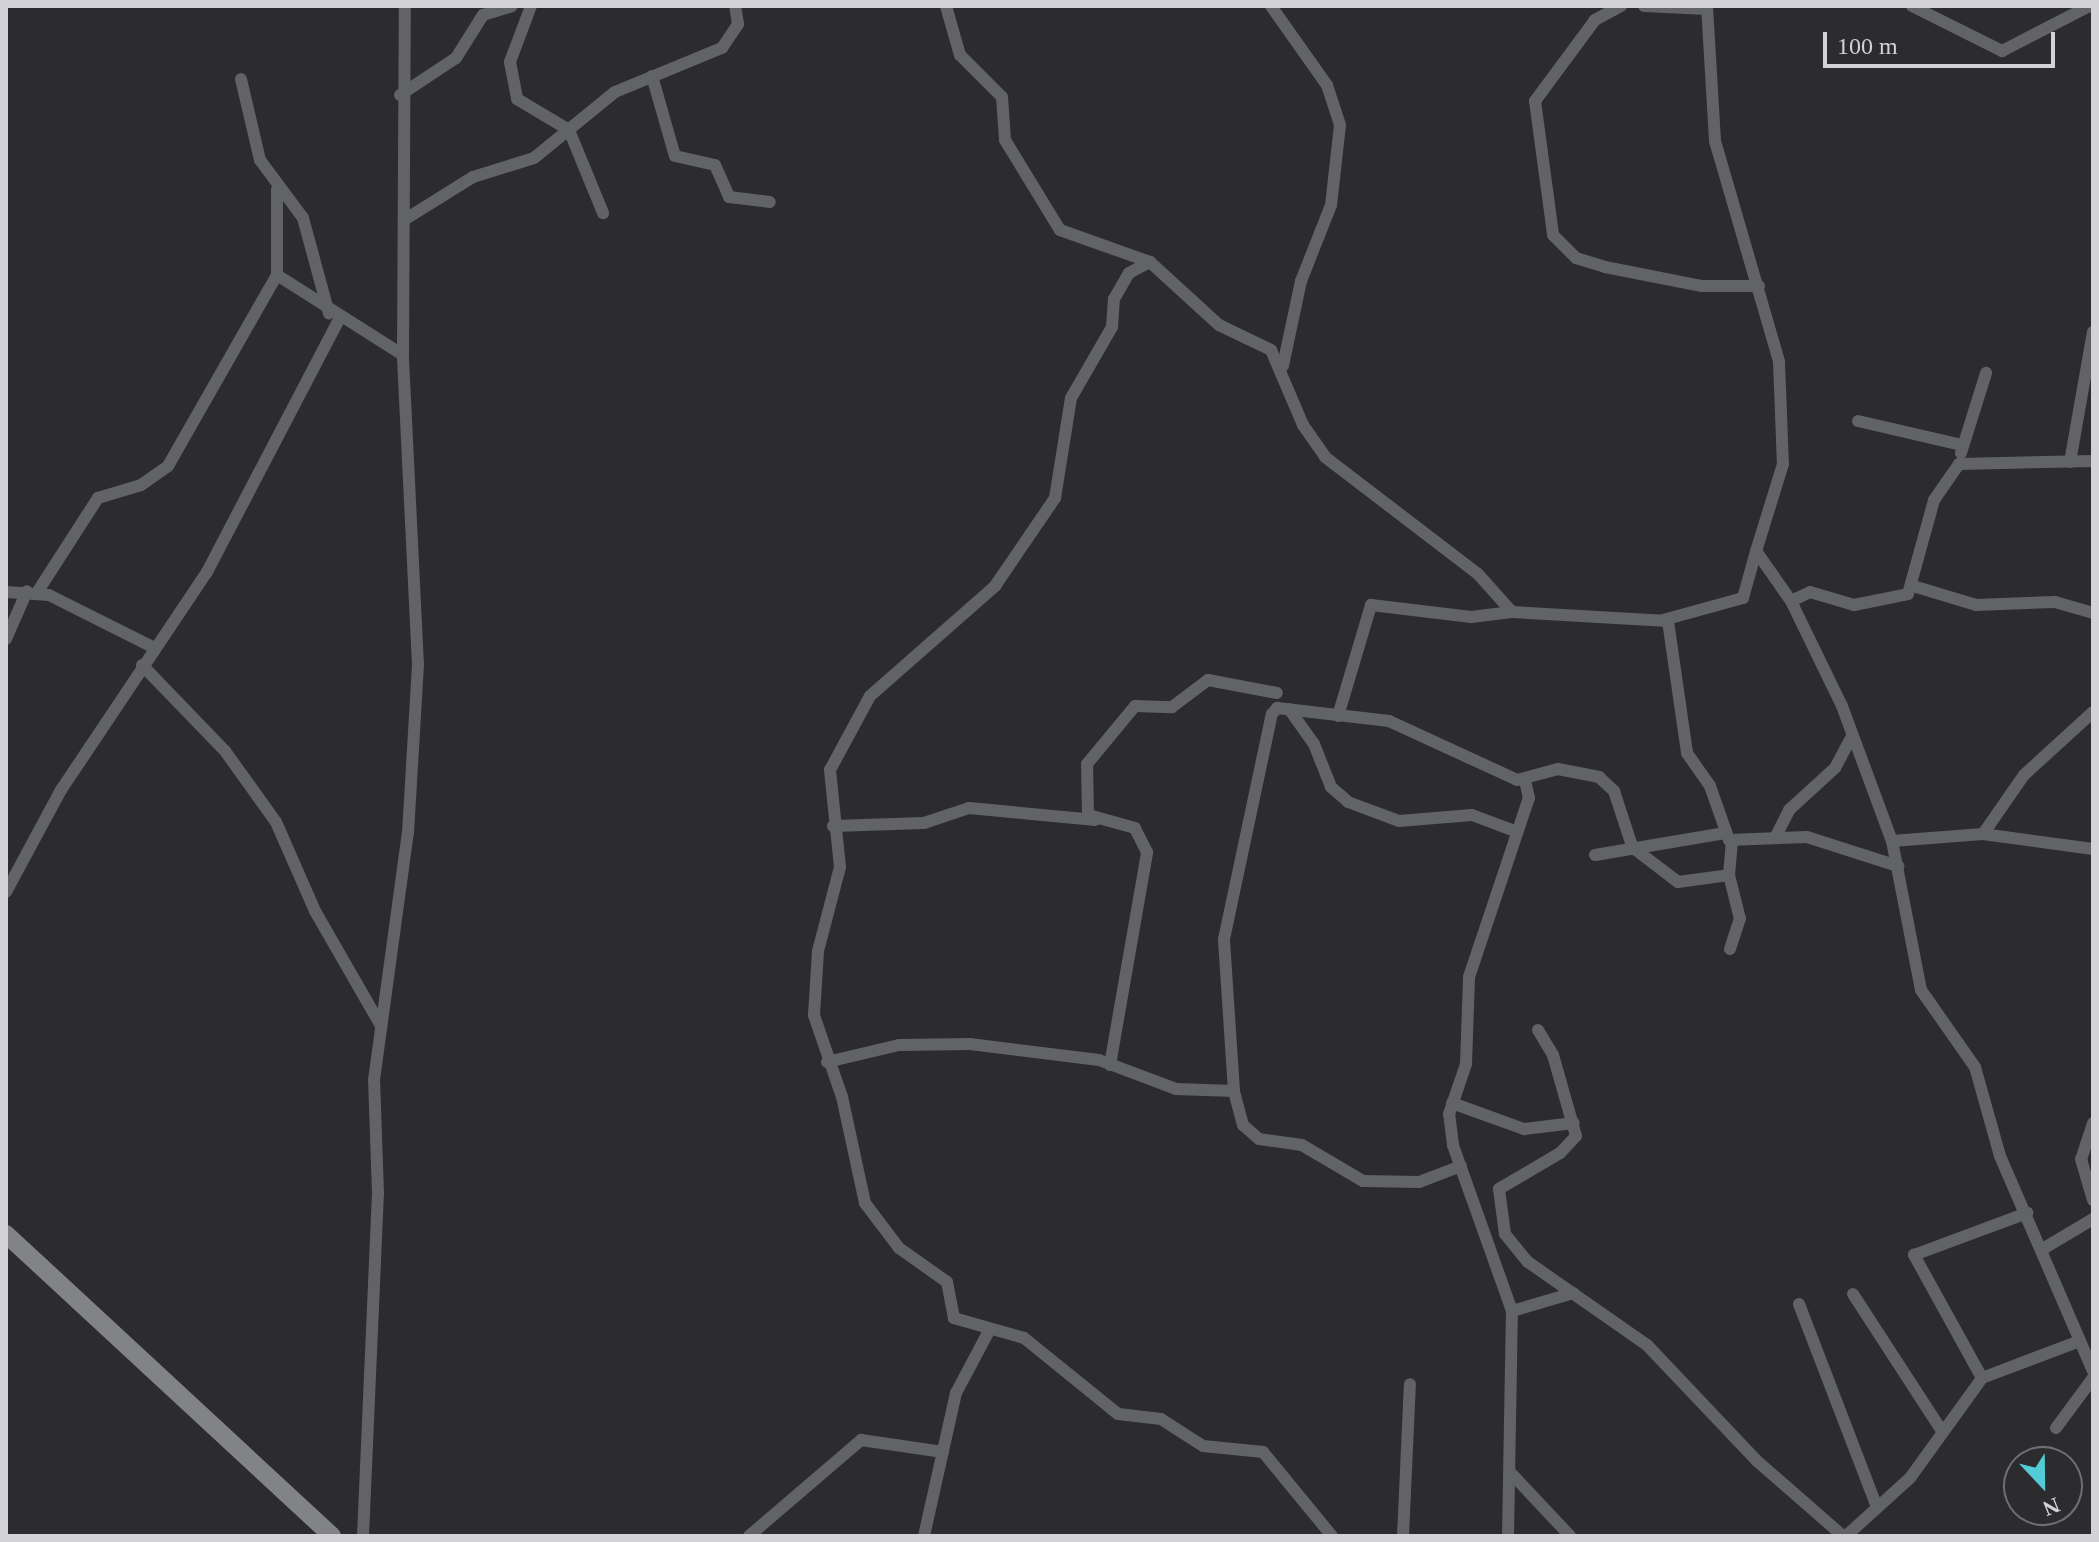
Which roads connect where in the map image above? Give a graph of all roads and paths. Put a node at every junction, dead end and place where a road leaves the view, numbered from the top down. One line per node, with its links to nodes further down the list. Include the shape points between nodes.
1 (405, 6): 14 (street)
2 (512, 6): 14 (street, via 483,15 456,58)
3 (531, 6): 15 (street, via 510,62 514,88 527,111)
4 (735, 6): 12 (street, via 738,24 722,48)
5 (946, 6): 20 (street, via 960,55 1002,97 1005,140 1060,230)
6 (1271, 6): 26 (street, via 1327,85 1340,125 1331,205 1301,281)
7 (1621, 6): 22 (street, via 1595,20 1535,101 1547,222 1576,258 1605,267 1702,286)
8 (1644, 6): 11 (street)
9 (1912, 6): 10 (street, via 2002,51)
10 (2089, 6)
11 (1707, 8): 22 (street, via 1715,141)
12 (652, 76): 15 (street, via 615,92); 17 (street, via 671,152 715,165 729,197)
13 (241, 79): 16 (street, via 260,160)
14 (400, 95): 19 (street)
15 (569, 130): 18 (street); 19 (street, via 534,158 473,177)
16 (277, 189): 21 (street); 23 (street, via 311,236)
17 (770, 202)
18 (603, 213)
19 (404, 220): 25 (street)
20 (1150, 262): 26 (street, via 1219,325 1271,350); 51 (street, via 1135,266 1119,287 1112,327 1071,398 1055,498 995,586 870,696 830,770)
21 (277, 275): 23 (street); 35 (street, via 168,466 141,485 98,498)
22 (1759, 286): 33 (street, via 1777,344 1785,444)
23 (334, 317): 25 (street); 42 (street, via 207,572)
24 (2093, 332): 31 (street)
25 (403, 355): 64 (street, via 418,665 408,833)
26 (1283, 366): 38 (street, via 1303,425 1325,457 1478,574)
27 (1986, 373): 29 (street)
28 (1858, 421): 29 (street)
29 (1962, 445): 32 (street)
30 (2093, 461): 31 (street)
31 (2070, 462): 32 (street)
32 (1959, 464): 34 (street, via 1934,500)
33 (1756, 551): 37 (street); 40 (street, via 1743,598)
34 (1913, 586): 37 (street, via 1900,598 1873,604 1810,592); 39 (street, via 1976,605 2055,602)
35 (33, 591): 36 (street); 41 (street); 42 (street)
36 (6, 592)
37 (1791, 601): 48 (street)
38 (1512, 612): 40 (street, via 1603,622); 47 (street, via 1471,617 1371,605)
39 (2093, 613)
40 (1663, 620): 55 (street, via 1676,641 1687,753 1710,786)
41 (6, 639)
42 (155, 648): 43 (street)
43 (142, 665): 62 (street); 64 (street, via 225,751 276,822 315,911)
44 (1277, 693): 50 (street, via 1208,680 1172,707 1130,709 1087,764 1084,805)
45 (1289, 709): 47 (street); 52 (street, via 1314,744 1331,787 1348,802 1399,821 1472,815); 68 (street, via 1277,708 1268,722 1228,897 1224,939)
46 (2093, 712): 53 (street, via 2024,775)
47 (1338, 716): 49 (street, via 1389,721)
48 (1851, 738): 54 (street, via 1821,785 1789,810); 56 (street)
49 (1525, 781): 52 (street, via 1529,798); 57 (street, via 1558,769 1599,777 1614,791)
50 (1098, 820): 51 (street, via 969,808 924,823); 67 (street, via 1135,828 1147,852)
51 (833, 826): 66 (street, via 840,867 812,989)
52 (1515, 831): 69 (street, via 1469,977 1466,1064)
53 (1983, 834): 56 (street); 58 (street)
54 (1776, 836): 55 (street); 60 (street, via 1807,837)
55 (1729, 837): 57 (street); 61 (street)
56 (1892, 841): 60 (street)
57 (1634, 849): 59 (street); 61 (street, via 1678,882)
58 (2093, 849)
59 (1595, 855)
60 (1898, 866): 74 (street, via 1921,990 1975,1067 2000,1156)
61 (1729, 875): 63 (street, via 1740,919)
62 (6, 892)
63 (1730, 949)
64 (381, 1026): 95 (street)
65 (1538, 1030): 70 (street)
66 (827, 1062): 67 (street, via 925,1042); 82 (street, via 877,1224 947,1282 954,1318)
67 (1110, 1065): 68 (street, via 1176,1089)
68 (1234, 1091): 72 (street, via 1249,1133 1302,1145 1363,1181 1419,1182)
69 (1452, 1103): 70 (street, via 1524,1129); 72 (street, via 1449,1127)
70 (1574, 1123): 78 (street, via 1570,1146 1512,1177 1499,1189 1497,1203 1515,1249)
71 (2093, 1123): 73 (street, via 2081,1159)
72 (1461, 1166): 81 (street)
73 (2093, 1200)
74 (2027, 1213): 77 (street); 85 (street, via 1914,1255)
75 (2093, 1219): 77 (street)
76 (6, 1234): 94 (street)
77 (2041, 1250): 83 (street)
78 (1573, 1293): 81 (street); 102 (street, via 1647,1345 1757,1461)
79 (1853, 1294): 88 (street)
80 (1799, 1304): 92 (street)
81 (1512, 1311): 91 (street)
82 (990, 1329): 90 (street, via 962,1373); 98 (street, via 1037,1346 1118,1414 1161,1419 1203,1446 1263,1452)
83 (2077, 1342): 84 (street); 85 (street)
84 (2093, 1371)
85 (1982, 1378): 88 (street)
86 (2093, 1378): 89 (street)
87 (1410, 1384): 99 (street)
88 (1940, 1428): 92 (street, via 1924,1461)
89 (2056, 1428)
90 (943, 1452): 96 (street, via 861,1440); 97 (street)
91 (1510, 1472): 100 (street); 101 (street)
92 (1877, 1507): 93 (street)
93 (1861, 1521): 102 (street); 103 (street)
94 (330, 1535)
95 (363, 1536)
96 (749, 1536)
97 (924, 1536)
98 (1332, 1536)
99 (1403, 1536)
100 (1508, 1536)
101 (1570, 1536)
102 (1845, 1536)
103 (1863, 1536)

